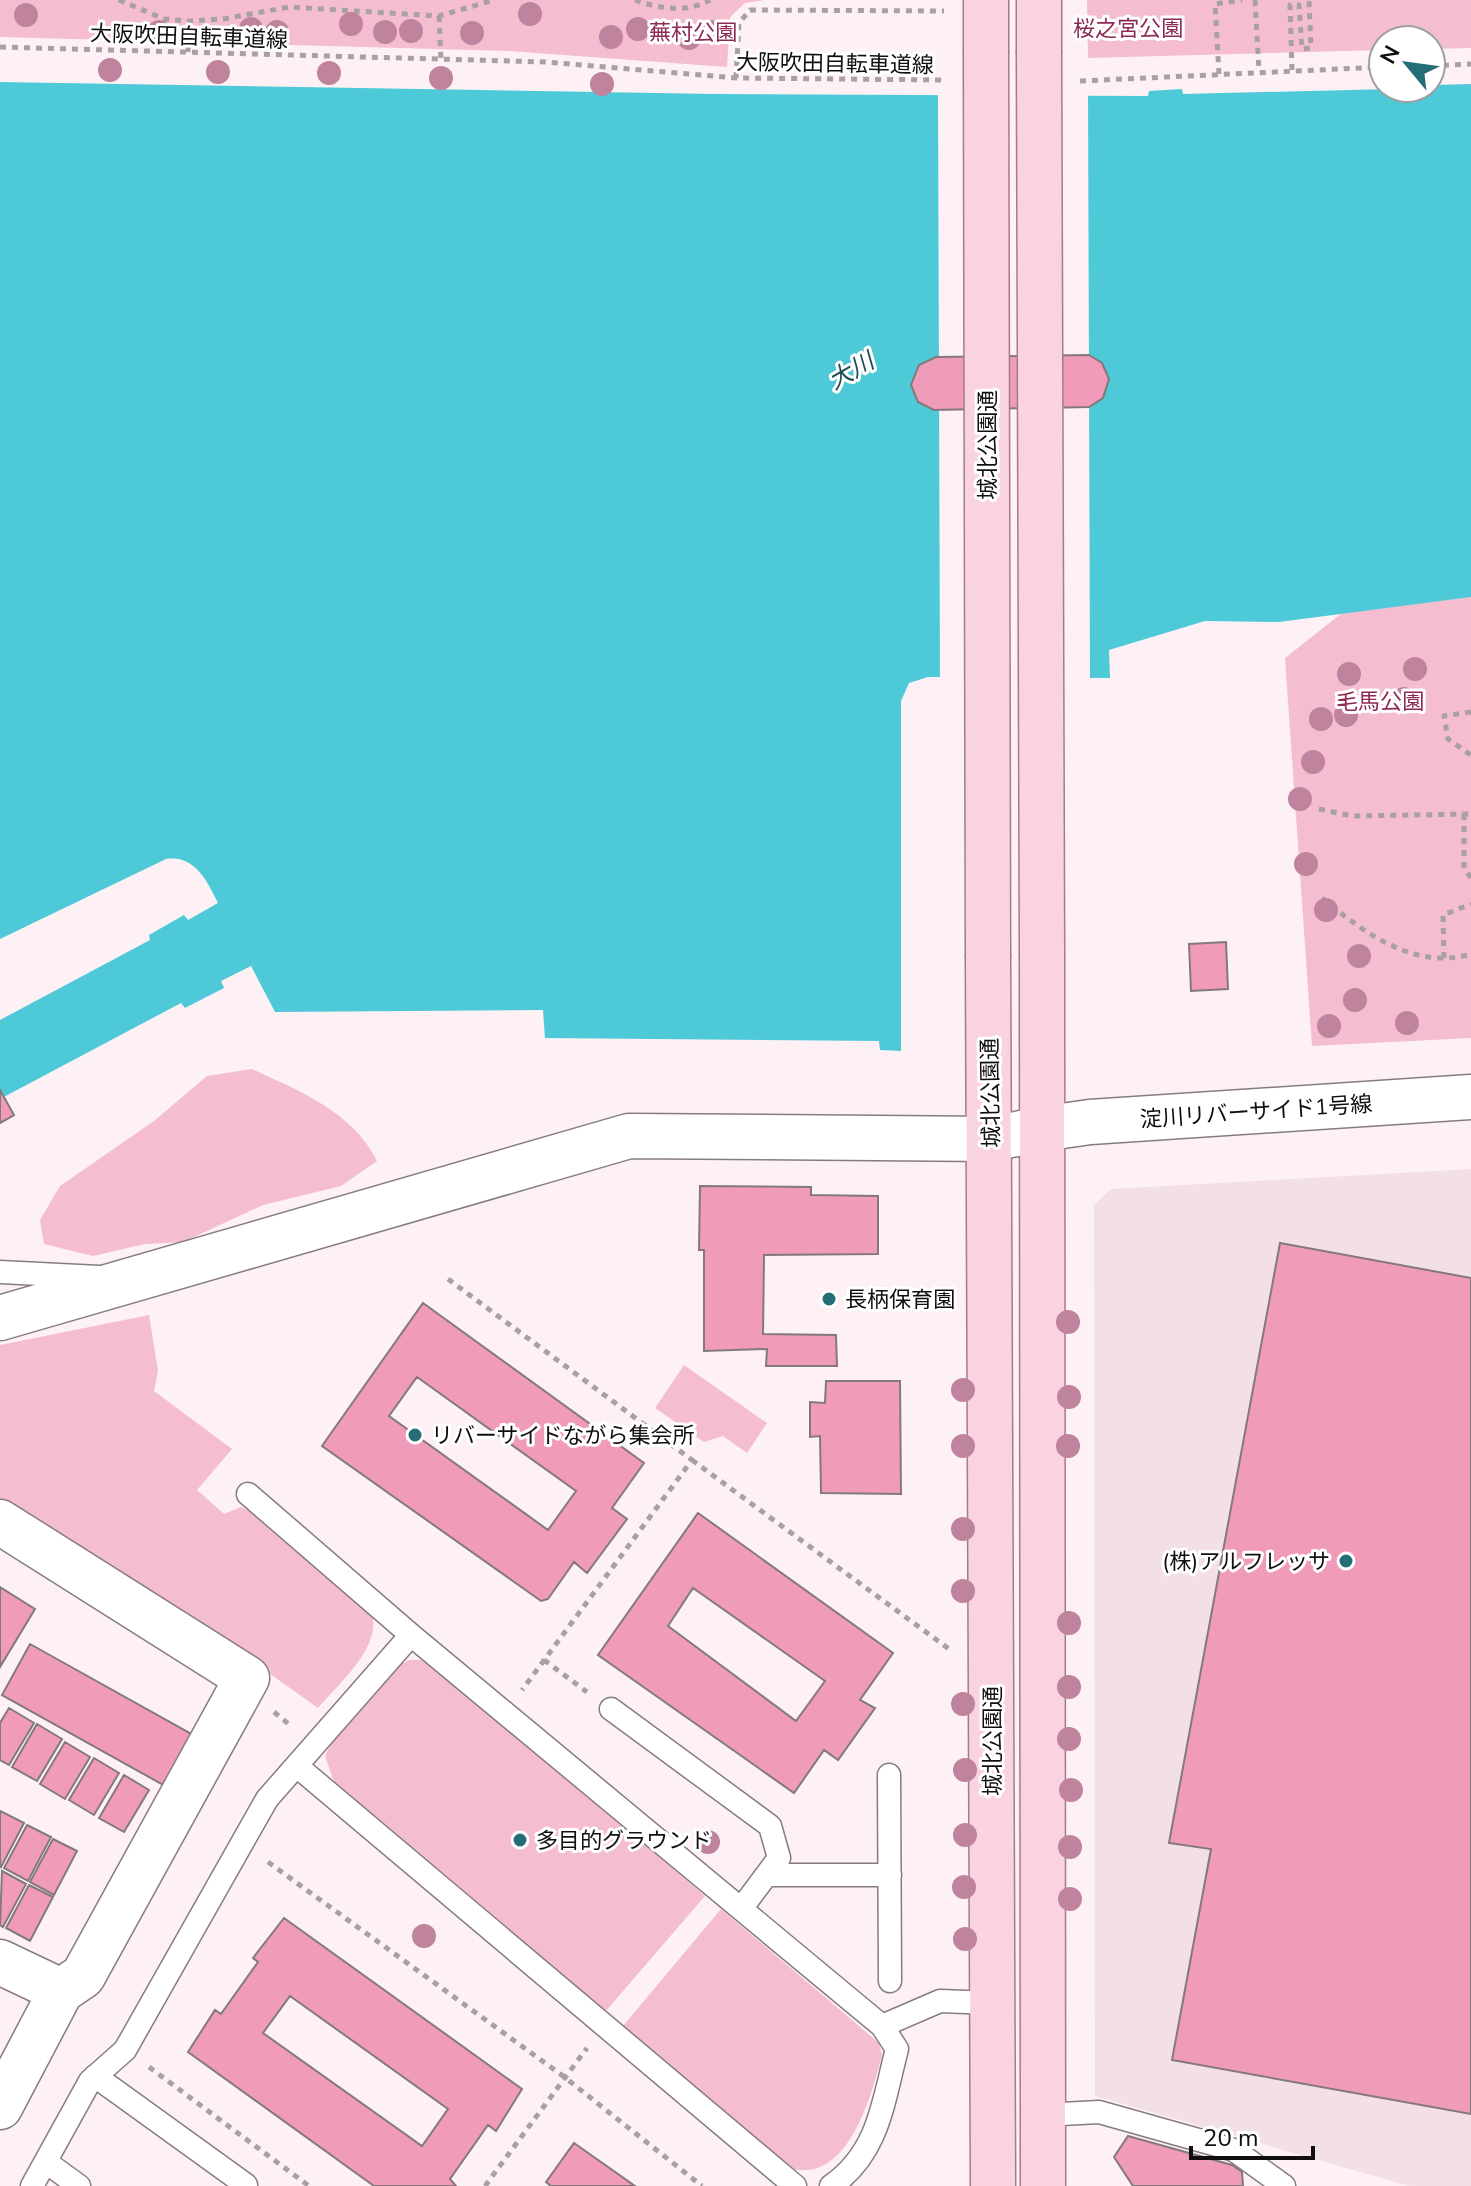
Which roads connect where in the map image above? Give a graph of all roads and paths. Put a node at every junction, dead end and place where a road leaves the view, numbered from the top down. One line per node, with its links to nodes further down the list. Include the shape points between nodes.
1 (119, 0): 11 (path, via 164,19)
2 (494, 0): 10 (path)
3 (635, 0): 4 (path, via 658,9)
4 (710, 0)
5 (1039, 0): 34 (main road, bridge)
6 (1242, 0): 20 (path, via 1215,4)
7 (1255, 0): 19 (path)
8 (1309, 0): 18 (path, via 1311,48 1302,49 1299,5 1290,5)
9 (968, 6): 21 (path, via 750,10 739,23); 35 (main road, 城北公園通, bridge, via 986,51)
10 (439, 16): 11 (path, via 289,7); 14 (path)
11 (189, 21): 13 (path)
12 (0, 47): 13 (path, 大阪吹田自転車道線)
13 (188, 52): 14 (path, 大阪吹田自転車道線)
14 (441, 60): 21 (path, 大阪吹田自転車道線, via 546,62)
15 (1471, 64): 16 (path)
16 (1447, 65)
17 (1367, 68): 18 (path)
18 (1292, 70): 19 (path)
19 (1259, 71): 20 (path)
20 (1219, 74): 23 (path)
21 (736, 78): 22 (path, 大阪吹田自転車道線)
22 (954, 80)
23 (1078, 81)
24 (1471, 712): 25 (path, via 1444,716 1448,739)
25 (1471, 755)
26 (1319, 809): 27 (path, via 1352,816)
27 (1468, 814): 28 (path, via 1464,868)
28 (1471, 878)
29 (1322, 898): 32 (path, via 1392,948)
30 (1471, 904): 32 (path, via 1443,915)
31 (1471, 954): 32 (path)
32 (1444, 958)
33 (1471, 1097): 34 (street, 淀川リバーサイド1号線)
34 (1041, 1129): 35 (street, 淀川リバーサイド1号線); 64 (main road)
35 (991, 1139): 37 (street, 淀川リバーサイド1号線, via 629,1136); 57 (main road, 城北公園通)
36 (0, 1272): 37 (lane)
37 (134, 1279): 39 (street, 淀川リバーサイド1号線)
38 (448, 1279): 40 (path)
39 (0, 1318)
40 (692, 1460): 44 (path); 45 (path)
41 (248, 1494): 43 (lane)
42 (0, 1522): 56 (street, via 247,1678 83,1976)
43 (411, 1635): 47 (lane); 48 (lane)
44 (953, 1651)
45 (544, 1660): 46 (path); 47 (path)
46 (611, 1709): 51 (lane, via 770,1826 779,1858)
47 (505, 1713): 53 (lane)
48 (298, 1767): 50 (lane, via 267,1799); 58 (lane)
49 (889, 1775): 52 (lane)
50 (241, 1842): 60 (lane); 62 (path)
51 (768, 1875): 52 (lane); 53 (lane)
52 (890, 1875): 55 (lane)
53 (741, 1909): 59 (lane)
54 (0, 1962): 56 (street)
55 (890, 1981)
56 (61, 1991): 63 (street)
57 (992, 2003): 59 (lane, via 940,2001); 74 (main road, 城北公園通)
58 (606, 2026): 62 (path); 72 (lane)
59 (882, 2026): 73 (lane, via 897,2049 872,2143)
60 (125, 2050): 61 (lane); 69 (path)
61 (95, 2076): 65 (lane); 66 (lane)
62 (563, 2076): 70 (path); 71 (path)
63 (0, 2107)
64 (1043, 2115): 75 (main road); 76 (lane, via 1099,2112 1234,2150)
65 (46, 2162): 67 (lane); 68 (lane)
66 (246, 2185)
67 (32, 2186)
68 (79, 2186)
69 (309, 2186)
70 (485, 2186)
71 (702, 2186)
72 (795, 2186)
73 (831, 2186)
74 (993, 2186)
75 (1043, 2186)
76 (1284, 2186)

